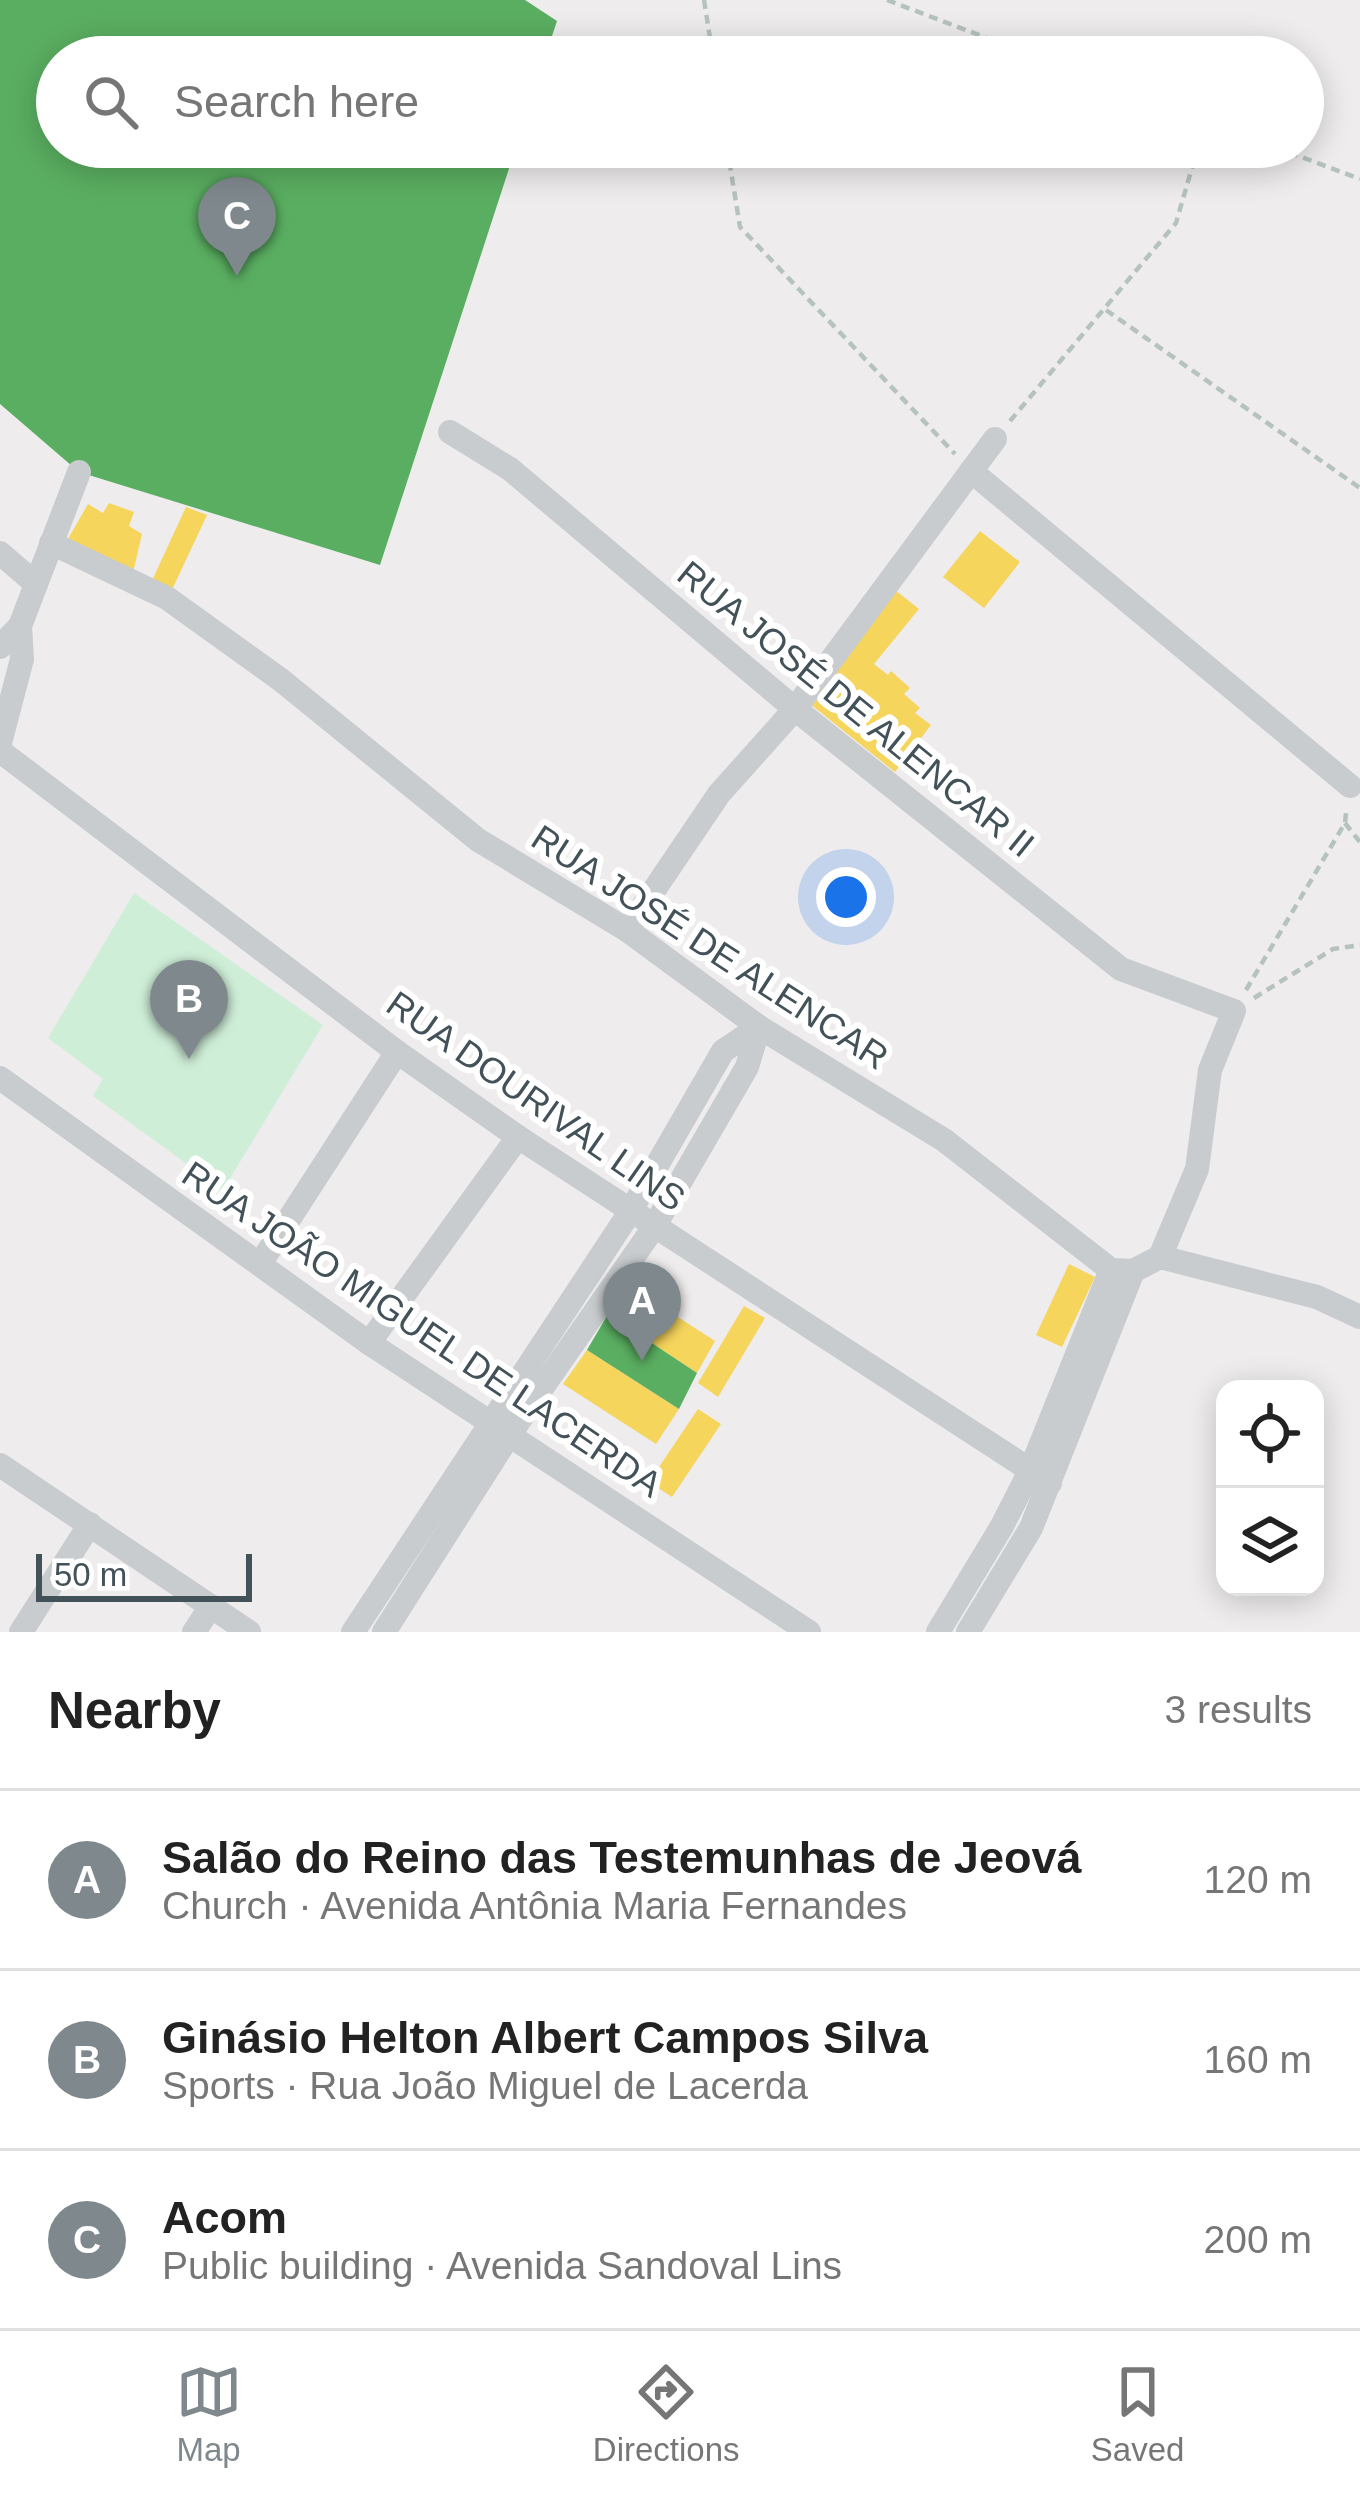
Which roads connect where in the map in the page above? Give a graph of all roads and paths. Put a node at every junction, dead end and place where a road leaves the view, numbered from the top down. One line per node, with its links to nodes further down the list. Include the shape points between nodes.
1 (704, 0): 3 (path)
2 (887, 0): 4 (path)
3 (710, 36)
4 (982, 36)
5 (1324, 165): 8 (path)
6 (730, 168): 12 (path, via 740,227)
7 (1192, 168): 9 (path, via 1176,224)
8 (1360, 179)
9 (1106, 310): 11 (path); 14 (path)
10 (450, 432): 20 (street, RUA JOSÉ DE ALENCAR II, via 510,469)
11 (995, 439): 12 (street)
12 (971, 471): 20 (street); 22 (street)
13 (79, 472): 15 (street)
14 (1360, 488)
15 (51, 543): 17 (street); 25 (street, RUA JOSÉ DE ALENCAR, via 167,598 478,840)
16 (0, 553): 17 (street)
17 (35, 584): 18 (street)
18 (20, 626): 19 (street); 21 (street, via 22,659)
19 (0, 646)
20 (795, 709): 25 (street, via 719,794); 27 (street, RUA JOSÉ DE ALENCAR II, via 1121,969)
21 (0, 747): 29 (street, RUA DOURIVAL LINS)
22 (1349, 787): 23 (path)
23 (1345, 823): 24 (path); 27 (path)
24 (1360, 842)
25 (627, 929): 28 (street, RUA JOSÉ DE ALENCAR)
26 (1360, 945): 27 (path, via 1333,949)
27 (1234, 1011): 34 (street, via 1210,1070 1197,1169)
28 (759, 1027): 32 (street, via 723,1051); 33 (street, via 747,1067); 36 (street, RUA JOSÉ DE ALENCAR, via 944,1140)
29 (397, 1052): 31 (street, RUA DOURIVAL LINS); 35 (street)
30 (0, 1078): 35 (street, RUA JOÃO MIGUEL DE LACERDA)
31 (518, 1137): 32 (street, RUA DOURIVAL LINS); 38 (street)
32 (630, 1212): 33 (street, RUA DOURIVAL LINS); 39 (street)
33 (654, 1227): 39 (street); 41 (street, RUA DOURIVAL LINS)
34 (1160, 1257): 36 (street); 37 (street, via 1317,1297)
35 (260, 1264): 38 (street, RUA JOÃO MIGUEL DE LACERDA)
36 (1122, 1271): 41 (street)
37 (1360, 1317)
38 (369, 1343): 39 (street, RUA JOÃO MIGUEL DE LACERDA)
39 (498, 1430): 47 (street); 48 (street); 49 (street, RUA JOÃO MIGUEL DE LACERDA)
40 (0, 1465): 42 (street)
41 (1040, 1477): 50 (street); 51 (street, via 1031,1528)
42 (90, 1524): 43 (street); 44 (street)
43 (211, 1606): 45 (street); 46 (street)
44 (21, 1632)
45 (194, 1632)
46 (249, 1632)
47 (353, 1632)
48 (384, 1632)
49 (809, 1632)
50 (938, 1632)
51 (968, 1632)

